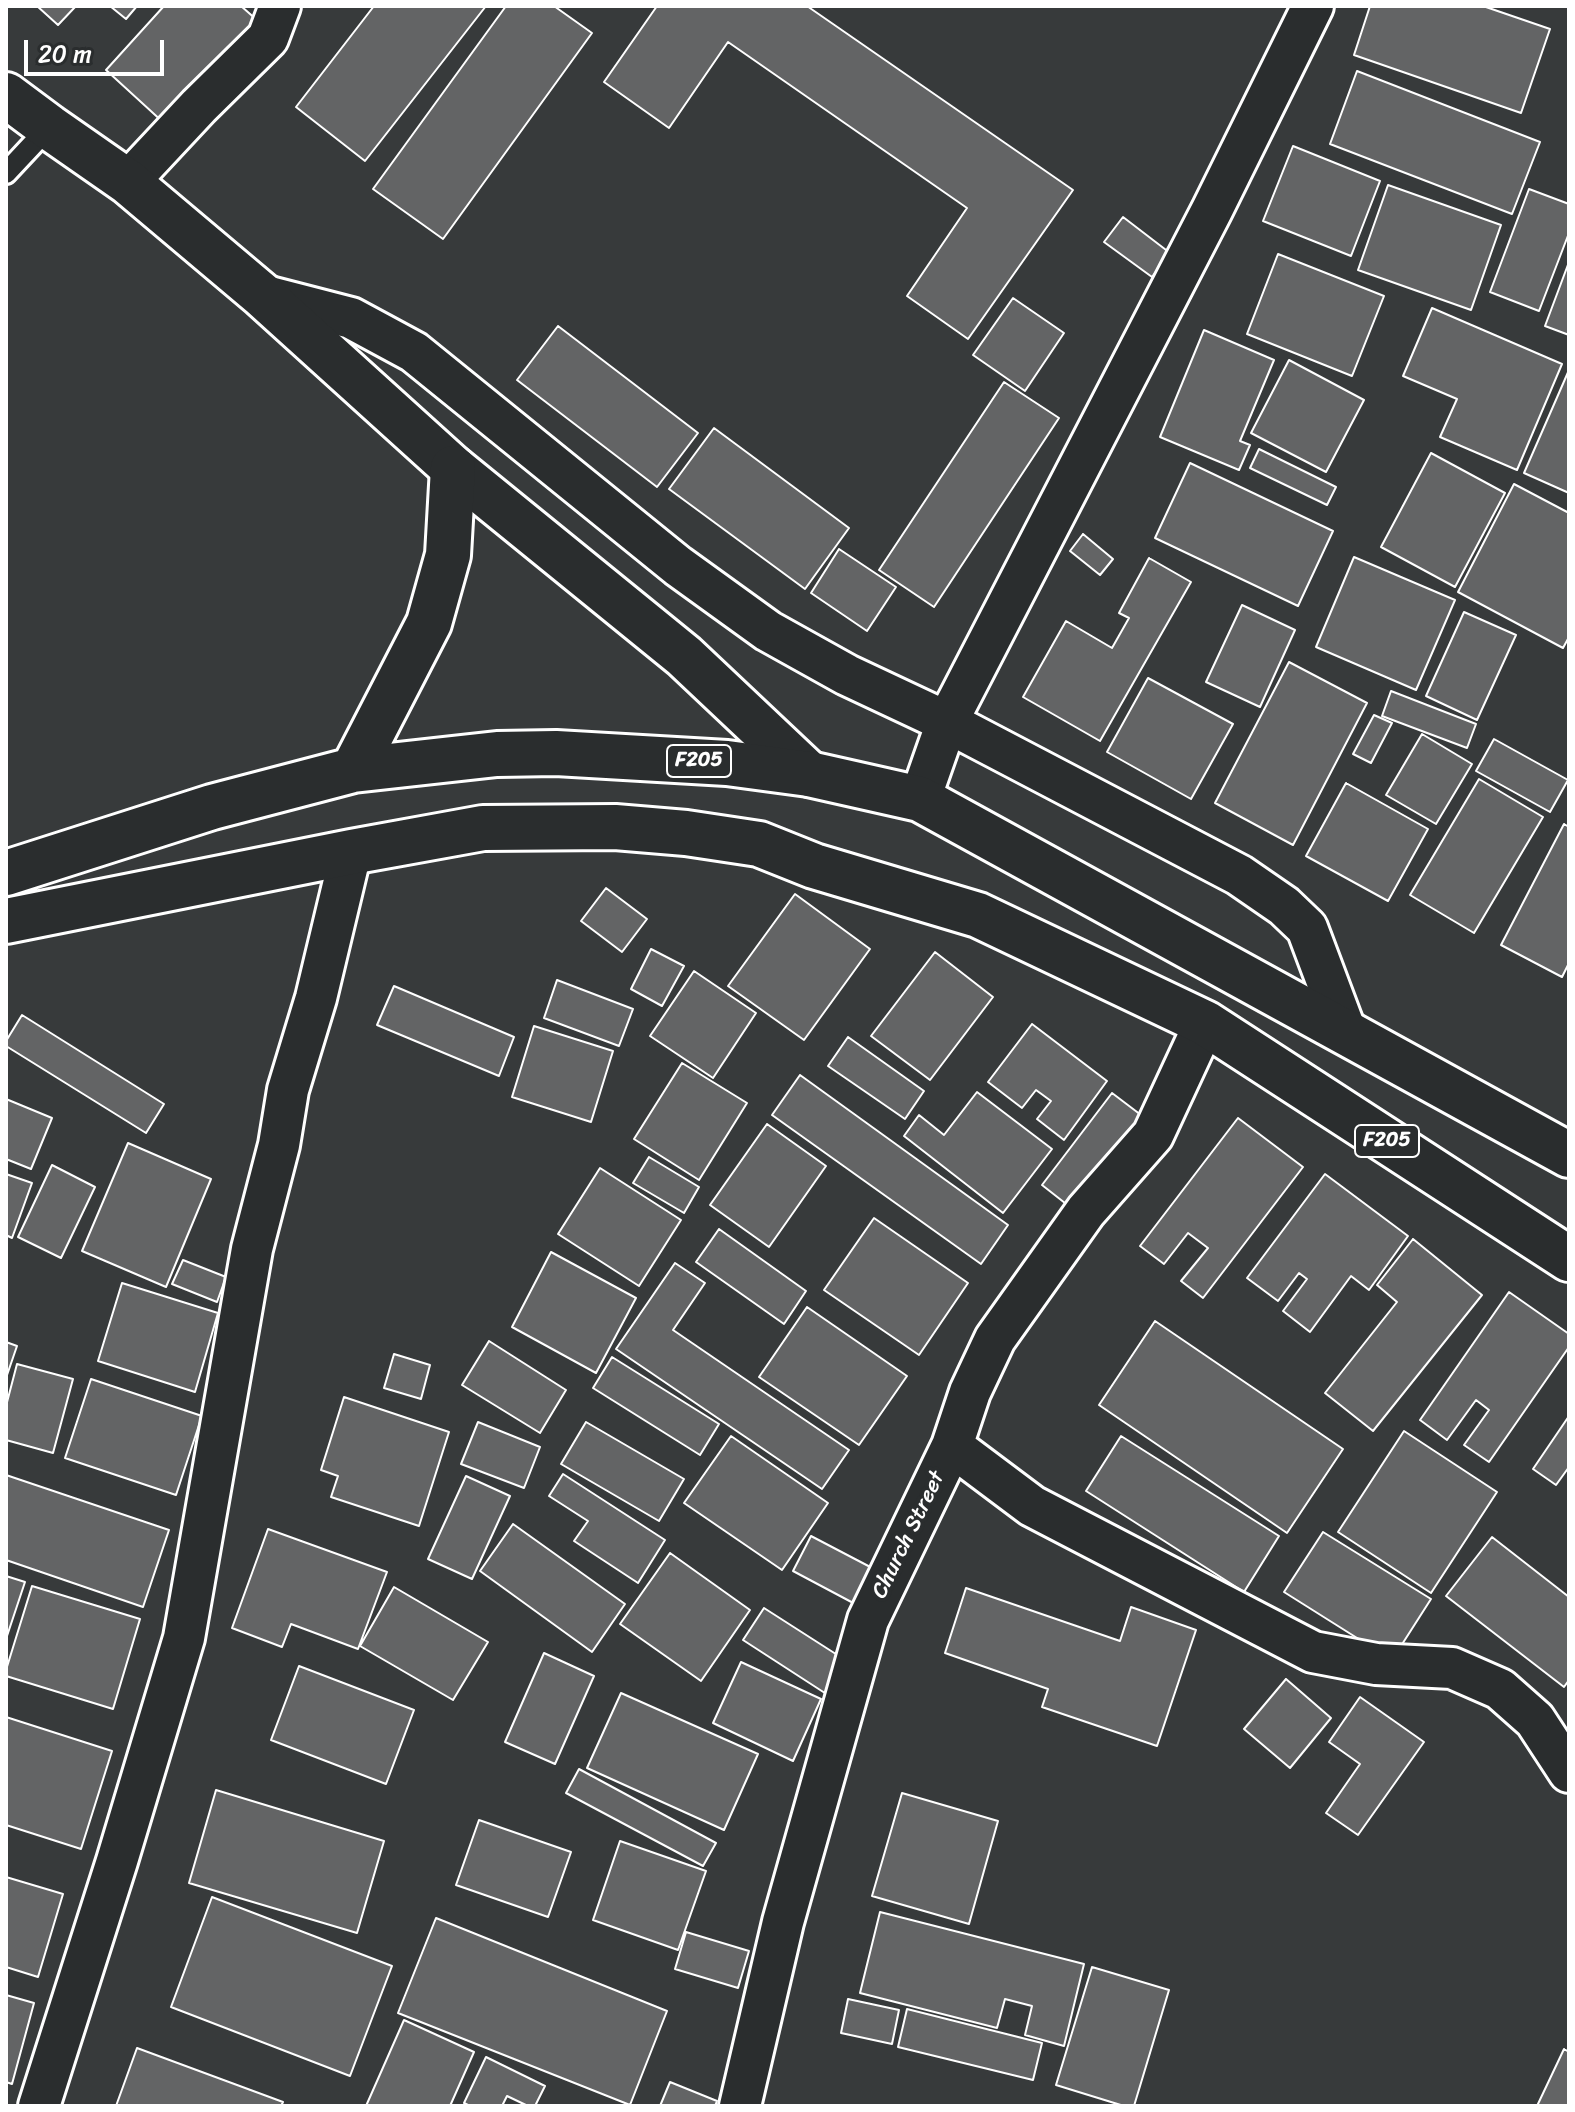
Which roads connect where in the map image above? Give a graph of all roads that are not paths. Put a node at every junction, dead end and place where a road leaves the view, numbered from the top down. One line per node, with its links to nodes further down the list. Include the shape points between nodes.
1 (280, 6): 6 (street, via 268,38)
2 (1313, 6): 9 (street)
3 (6, 95): 4 (main road)
4 (49, 127): 5 (lane); 6 (main road)
5 (6, 173)
6 (128, 182): 7 (main road)
7 (262, 295): 8 (main road); 9 (street, via 351,318 414,352 678,566 768,631)
8 (453, 468): 10 (main road, via 448,555 429,623); 11 (main road, via 684,656)
9 (947, 722): 12 (street); 17 (street, via 1239,875 1284,906 1307,928)
10 (353, 770): 11 (main road, F205, via 556,753 727,763); 14 (main road, F205, via 212,807)
11 (809, 774): 12 (main road, F205)
12 (920, 799): 17 (main road, F205)
13 (351, 852): 15 (main road, F205); 16 (main road, F205, via 483,828 615,827 759,844 978,915); 22 (street, via 252,1249 184,1638)
14 (6, 873)
15 (6, 921)
16 (1205, 1023): 19 (main road, F205); 20 (street, Church Street, via 1153,1135 1086,1211 995,1339)
17 (1346, 1032): 18 (main road, F205)
18 (1569, 1155)
19 (1565, 1249)
20 (952, 1446): 21 (street, via 1032,1506 1313,1652 1376,1664 1452,1668 1500,1689 1535,1720); 23 (street, Church Street, via 868,1620 783,1922)
21 (1569, 1772)
22 (39, 2106)
23 (740, 2106)

